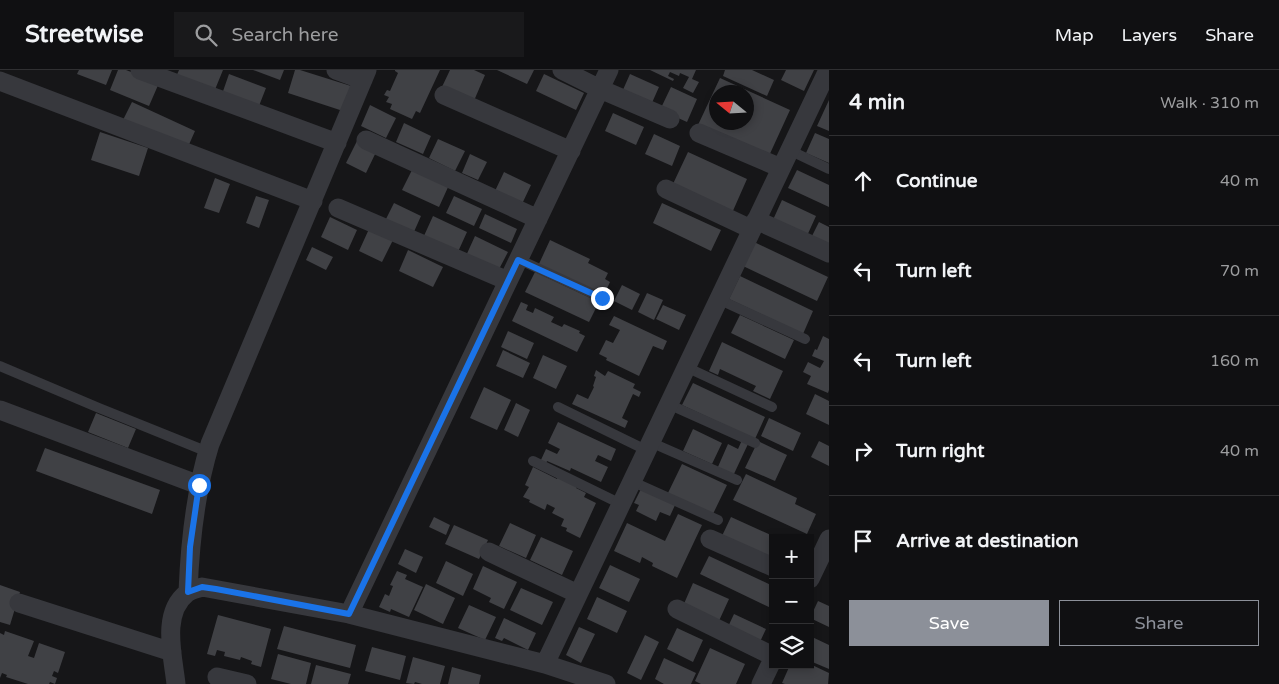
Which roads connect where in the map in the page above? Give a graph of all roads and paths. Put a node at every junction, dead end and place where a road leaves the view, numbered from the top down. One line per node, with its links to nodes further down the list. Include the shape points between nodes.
1 (140, 70): 13 (street)
2 (336, 70): 6 (street)
3 (562, 70): 8 (street)
4 (609, 70): 8 (street)
5 (828, 70): 14 (street)
6 (365, 75): 13 (street)
7 (0, 81): 19 (street)
8 (600, 89): 10 (street); 15 (street)
9 (444, 95): 15 (street)
10 (670, 119)
11 (700, 133): 16 (street)
12 (366, 140): 21 (street)
13 (337, 143): 19 (street)
14 (789, 150): 16 (street); 17 (lane)
15 (571, 151): 21 (street)
16 (781, 168): 22 (street)
17 (829, 169)
18 (666, 189): 22 (street)
19 (313, 201): 37 (street)
20 (338, 208): 25 (street)
21 (538, 219): 24 (street)
22 (754, 224): 23 (street); 27 (street)
23 (829, 253)
24 (518, 260): 25 (street); 26 (lane)
25 (508, 281): 53 (street)
26 (602, 298)
27 (718, 300): 28 (lane); 30 (street)
28 (805, 339)
29 (0, 366): 37 (lane)
30 (686, 367): 31 (street); 33 (lane)
31 (668, 404): 35 (lane); 36 (street)
32 (558, 407): 36 (lane)
33 (772, 407)
34 (0, 410): 41 (street)
35 (755, 444)
36 (648, 446): 39 (lane); 40 (street)
37 (208, 452): 41 (street)
38 (533, 461): 42 (lane)
39 (737, 480)
40 (631, 482): 42 (street); 43 (lane)
41 (199, 485): 49 (street, via 190,547)
42 (621, 504): 50 (street)
43 (718, 520)
44 (710, 538): 47 (street)
45 (829, 538): 48 (street)
46 (489, 552): 50 (street)
47 (769, 565)
48 (814, 570)
49 (188, 592): 53 (street, via 202,587); 54 (street, via 179,602 171,622)
50 (578, 594): 56 (street)
51 (19, 603): 54 (street)
52 (677, 609): 55 (street)
53 (349, 614): 56 (street)
54 (172, 652): 59 (street)
55 (769, 656)
56 (545, 664): 61 (street)
57 (769, 667): 62 (street)
58 (217, 677): 60 (street)
59 (176, 684)
60 (247, 684)
61 (606, 684)
62 (761, 684)

